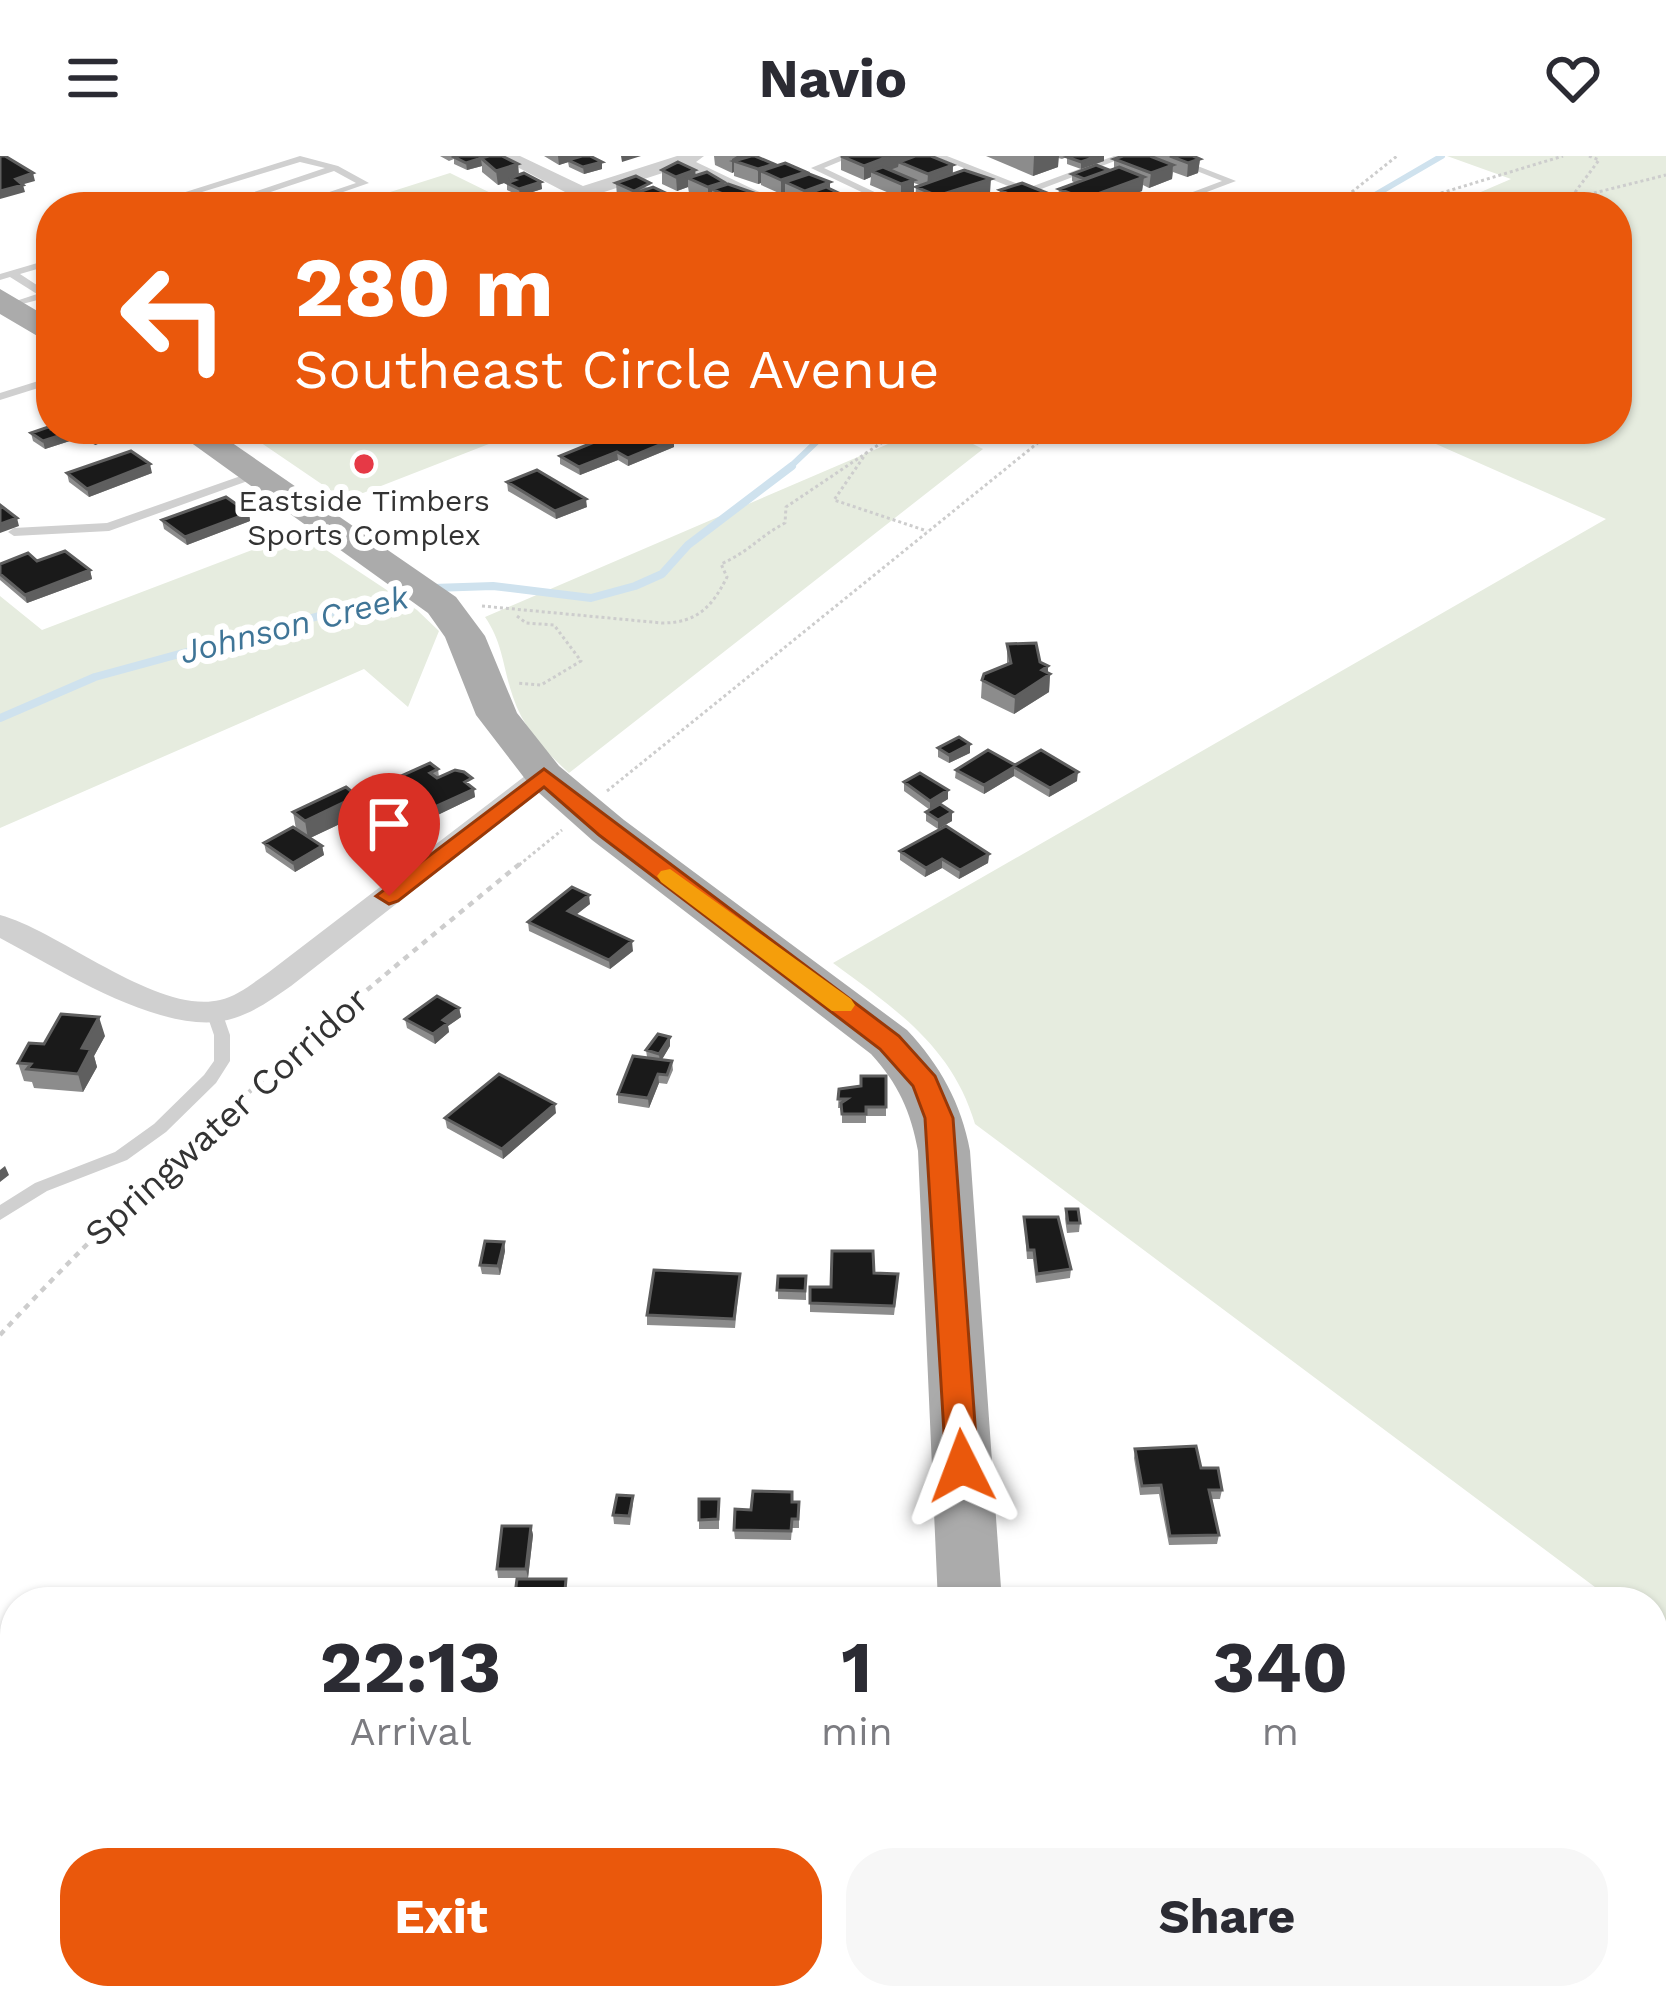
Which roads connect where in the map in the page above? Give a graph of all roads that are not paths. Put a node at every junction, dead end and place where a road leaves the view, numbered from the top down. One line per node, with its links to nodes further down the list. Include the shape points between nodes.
1 (505, 156): 11 (street)
2 (848, 156): 14 (lane, via 816,168)
3 (939, 156): 4 (lane, via 1028,191)
4 (1123, 156)
5 (1164, 156): 15 (lane, via 1231,181)
6 (682, 158): 12 (street); 13 (street)
7 (335, 168): 8 (lane, via 300,159); 9 (lane); 10 (lane, via 364,183)
8 (192, 192)
9 (261, 192)
10 (336, 192)
11 (579, 192)
12 (584, 192)
13 (751, 192)
14 (869, 192)
15 (1200, 192)
16 (36, 385): 17 (lane)
17 (0, 398)
18 (211, 444): 19 (main road)
19 (255, 475): 20 (lane, via 109,527); 21 (main road, via 442,605 465,636 507,731)
20 (14, 532)
21 (544, 776): 23 (street, via 280,979); 25 (main road, via 869,1026 925,1082 944,1150)
22 (0, 925): 23 (street, via 172,1007)
23 (214, 1012): 24 (lane, via 222,1061 160,1128 121,1156 41,1186)
24 (0, 1214)
25 (969, 1587)

